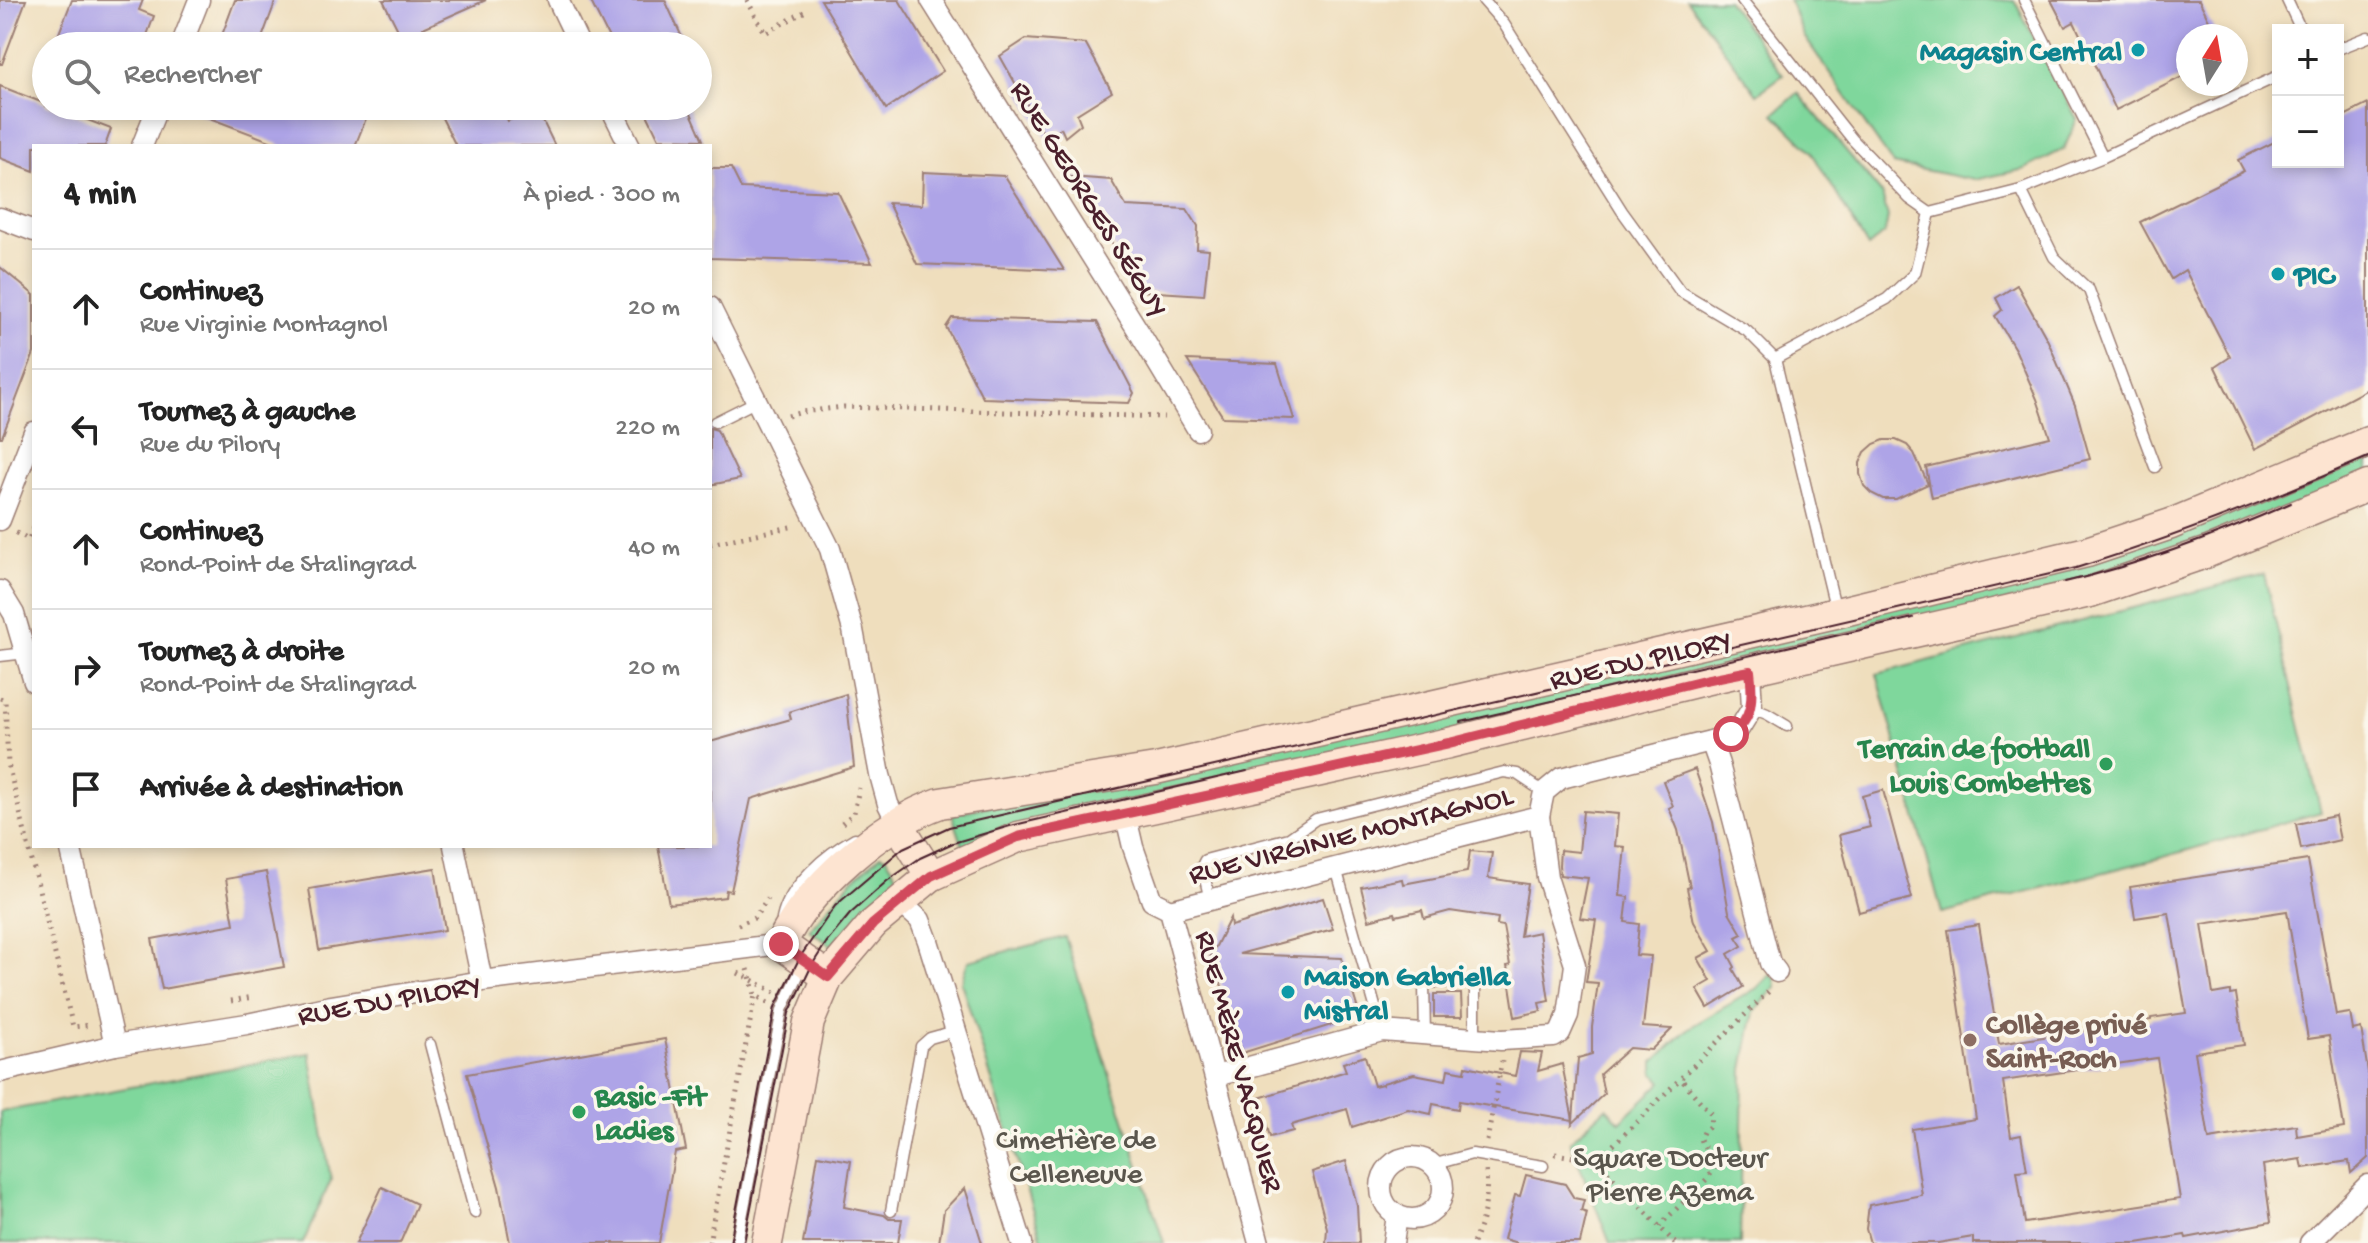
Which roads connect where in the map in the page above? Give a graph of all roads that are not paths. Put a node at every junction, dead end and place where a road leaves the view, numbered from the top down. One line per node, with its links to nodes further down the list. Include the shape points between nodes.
1 (199, 0): 9 (street)
2 (558, 0): 10 (street)
3 (931, 0): 27 (street, RUE GEORGES SÉGUY)
4 (1483, 0): 24 (lane, via 1680,291 1747,331)
5 (1742, 0): 20 (lane, via 1853,140)
6 (2024, 0): 18 (lane)
7 (2287, 0): 8 (lane)
8 (2298, 24)
9 (186, 32)
10 (573, 32)
11 (2368, 37): 12 (lane)
12 (2344, 47)
13 (2272, 79): 18 (lane)
14 (152, 120): 16 (street)
15 (617, 120): 17 (street)
16 (143, 144)
17 (629, 144)
18 (2103, 157): 19 (lane)
19 (2021, 190): 20 (lane); 30 (lane, via 2054,257 2089,290)
20 (1930, 213): 24 (lane, via 1915,273 1887,299)
21 (0, 218): 22 (street)
22 (32, 230)
23 (712, 311): 25 (street)
24 (1775, 359): 34 (lane)
25 (757, 401): 26 (lane); 45 (street, via 830,549 853,630 880,775)
26 (715, 422)
27 (1194, 424)
28 (32, 437): 32 (street)
29 (2368, 442): 34 (main road, RUE DU PILORY, via 2171,524 2087,552)
30 (2155, 467)
31 (2368, 486): 37 (main road, RUE DU PILORY, via 2208,552 2090,592)
32 (0, 520)
33 (0, 591): 35 (street, via 14,614)
34 (1836, 613): 45 (main road, RUE DU PILORY, via 1156,769 944,802)
35 (26, 653): 36 (lane); 38 (street)
36 (0, 656)
37 (1750, 671): 39 (street); 43 (main road, RUE DU PILORY)
38 (32, 675)
39 (1752, 708): 40 (lane); 41 (street, RUE VIRGINIE MONTAGNOL, via 1739,729)
40 (1787, 726)
41 (1711, 741): 42 (street, RUE VIRGINIE MONTAGNOL, via 1561,778); 54 (street)
42 (1544, 792): 44 (street, RUE VIRGINIE MONTAGNOL); 50 (lane, via 1517,774 1504,772 1316,819 1289,838 1205,860)
43 (1125, 813): 49 (main road, RUE DU PILORY, via 1018,837); 52 (street, RUE MÈRE VACQUIER, via 1152,901)
44 (1539, 816): 48 (street, RUE VIRGINIE MONTAGNOL); 59 (street, via 1547,877 1575,965 1568,1015 1554,1037)
45 (898, 824): 49 (main road); 53 (main road, RUE DU PILORY, via 845,861 799,914)
46 (70, 848): 61 (street)
47 (454, 848): 55 (street)
48 (1336, 868): 50 (street, RUE VIRGINIE MONTAGNOL); 57 (lane)
49 (931, 876): 51 (main road, RUE DU PILORY)
50 (1210, 900): 52 (street, RUE VIRGINIE MONTAGNOL)
51 (900, 902): 53 (main road, RUE DU PILORY, via 873,924); 56 (street, via 920,920)
52 (1170, 910): 63 (street, RUE MÈRE VACQUIER)
53 (805, 960): 55 (street, RUE DU PILORY); 70 (lane, via 782,1010); 71 (main road, via 809,1022)
54 (1773, 977)
55 (482, 981): 61 (street, RUE DU PILORY)
56 (955, 1031): 67 (lane, via 921,1046); 72 (street)
57 (1382, 1031): 58 (street); 63 (street)
58 (1425, 1035): 59 (street); 59 (lane, via 1424,985 1473,983)
59 (1475, 1038)
60 (430, 1044): 68 (lane)
61 (115, 1045): 62 (street, RUE DU PILORY)
62 (0, 1072)
63 (1216, 1076): 73 (street, RUE MÈRE VACQUIER)
64 (1432, 1165): 65 (lane, via 1472,1154); 69 (street, via 1442,1181 1434,1210 1416,1219); 69 (street, via 1403,1158 1386,1170 1381,1179 1383,1200)
65 (1543, 1166)
66 (2365, 1196): 75 (street)
67 (891, 1211)
68 (475, 1213)
69 (1397, 1215): 74 (street)
70 (737, 1243)
71 (767, 1243)
72 (1022, 1243)
73 (1259, 1243)
74 (1393, 1243)
75 (2310, 1243)

